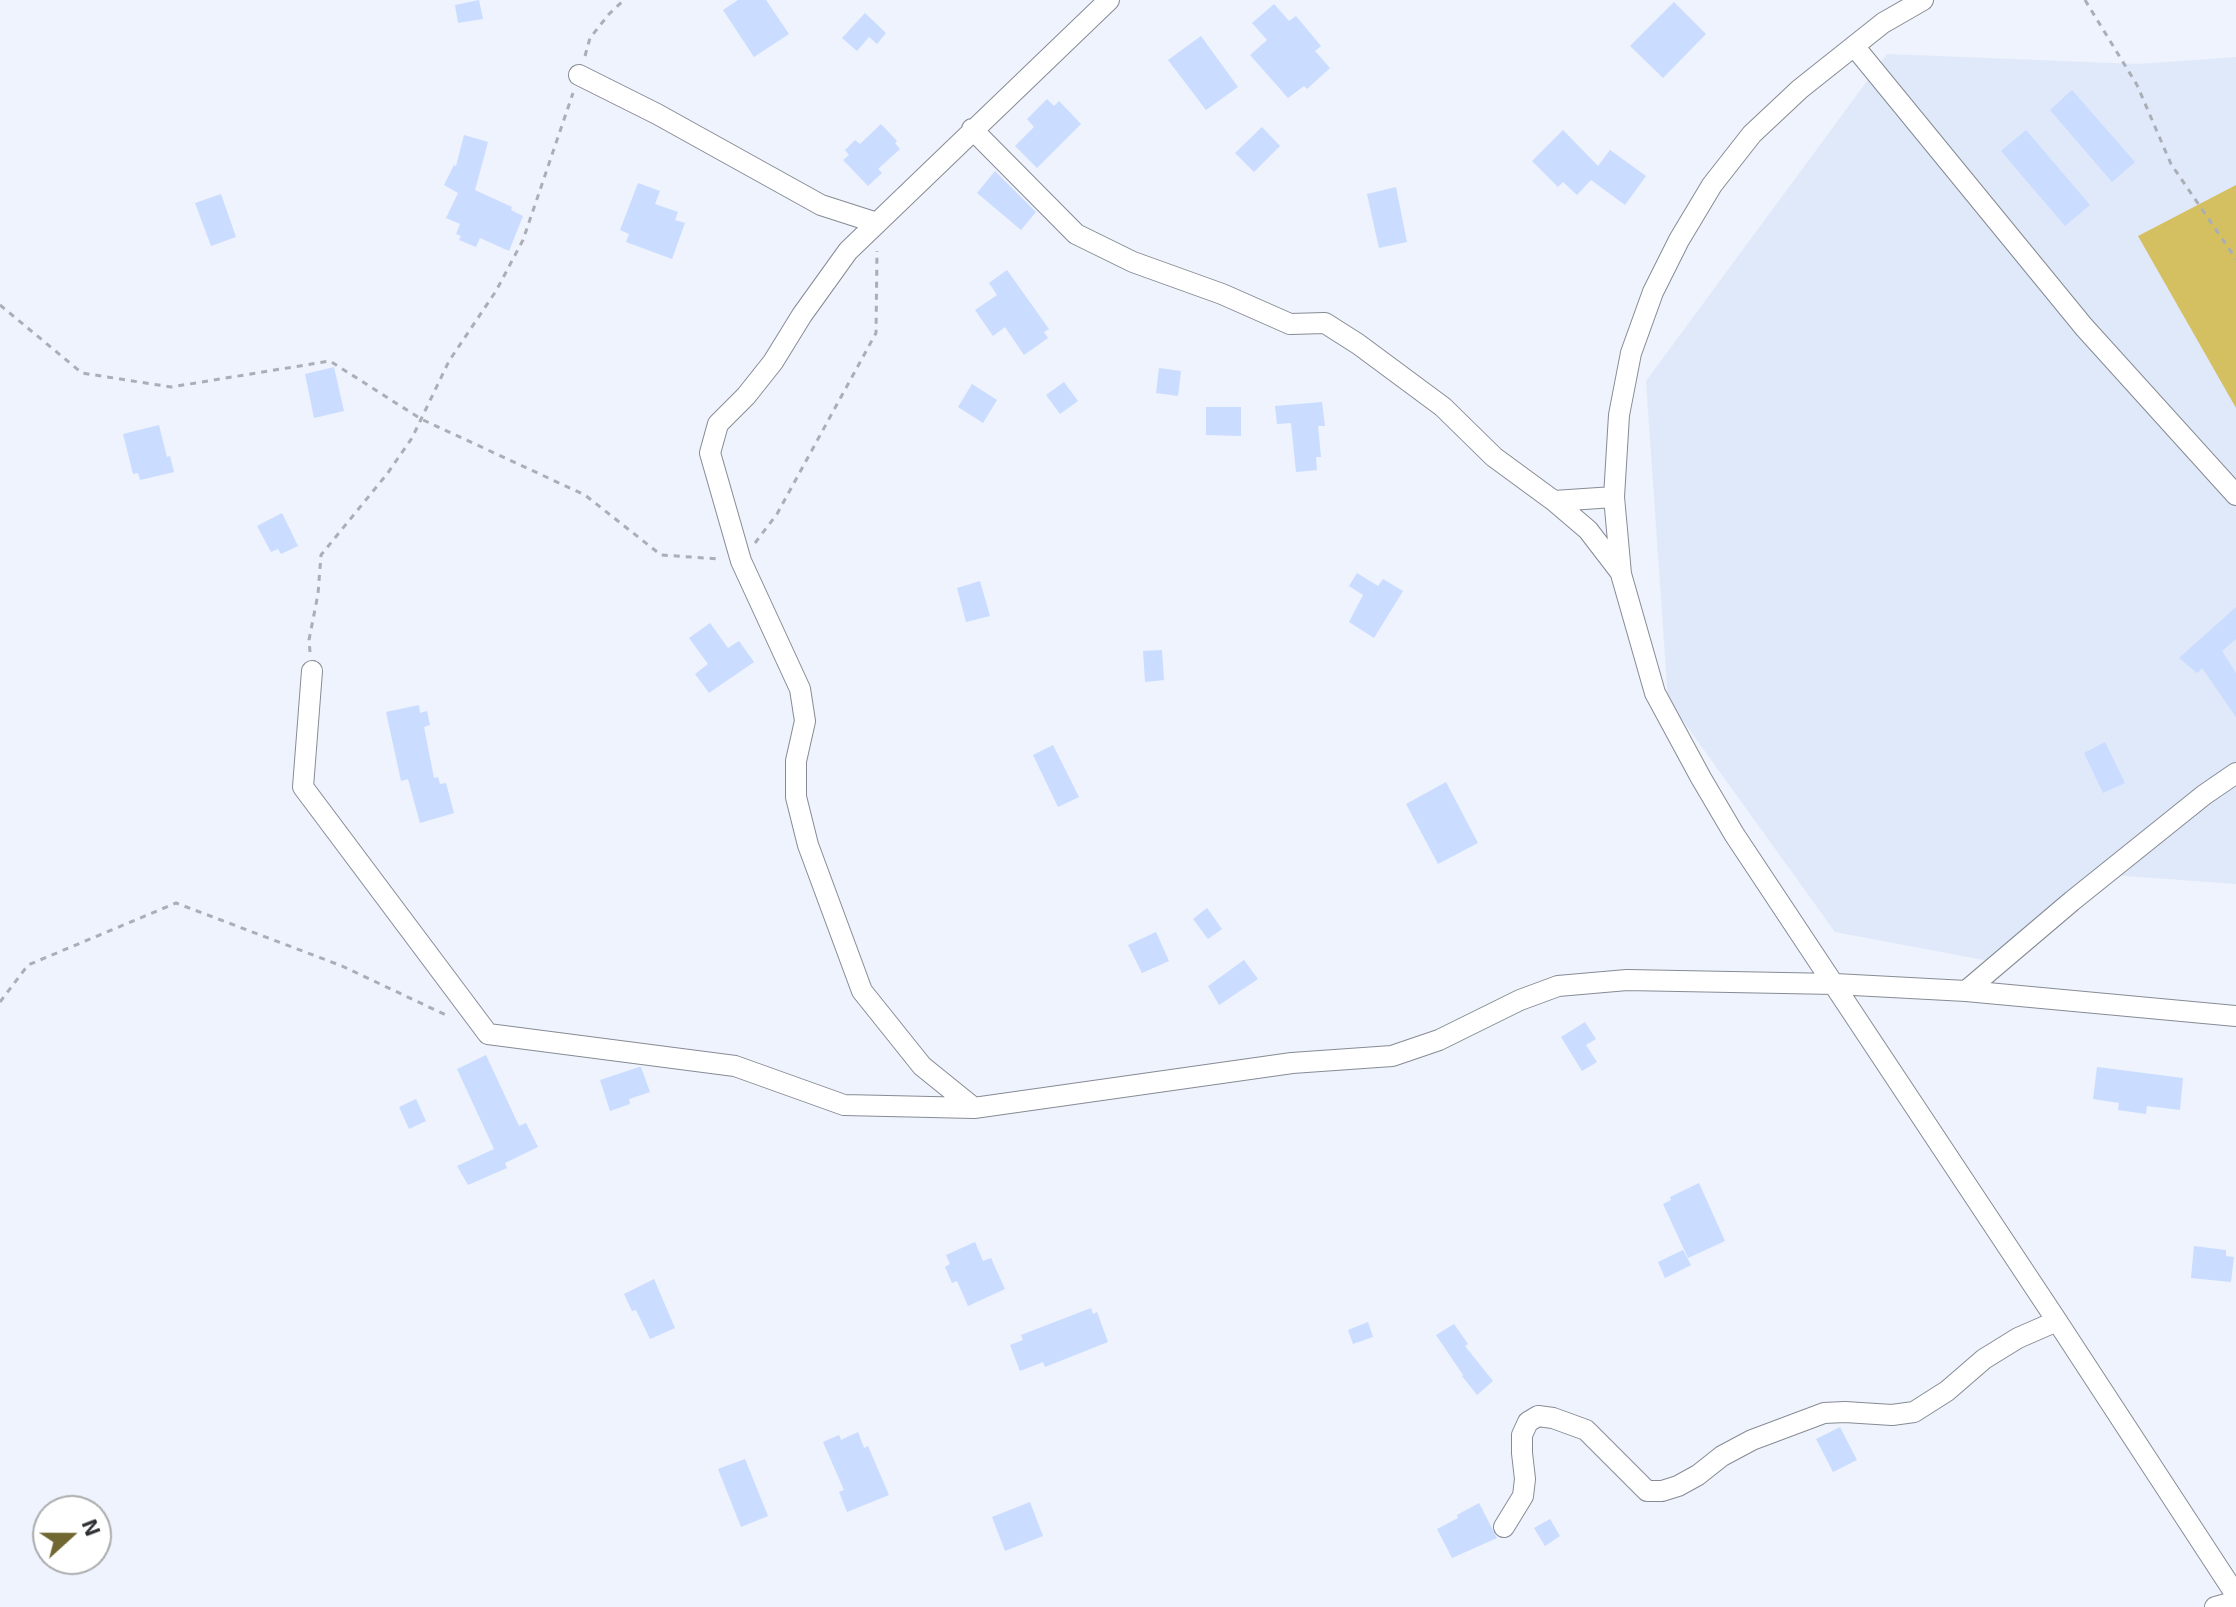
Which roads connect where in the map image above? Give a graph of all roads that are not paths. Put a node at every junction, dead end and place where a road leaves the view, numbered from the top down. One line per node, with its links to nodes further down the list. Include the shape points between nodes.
1 (1109, 0): 5 (street)
2 (1923, 0): 3 (street)
3 (1854, 46): 7 (street, via 2084,327); 8 (street, via 1752,134 1712,185 1679,240 1631,353 1619,415)
4 (579, 75): 6 (street, via 821,205)
5 (972, 129): 6 (street); 9 (street, via 1076,234 1290,324 1325,323 1443,407 1494,457)
6 (877, 223): 16 (street, via 848,251 773,362 718,424 710,453 741,561 800,689 805,721 796,761 796,797 808,845 862,991 922,1066)
7 (2236, 495)
8 (1614, 497): 9 (street); 10 (street)
9 (1554, 501): 10 (street, via 1588,530)
10 (1621, 574): 13 (street, via 1655,693 1734,834)
11 (312, 671): 16 (street, via 303,787 488,1034 735,1066 844,1105)
12 (2236, 773): 14 (street)
13 (1835, 984): 14 (street); 16 (street, via 1627,980 1558,986 1392,1056 1292,1063); 17 (street)
14 (1966, 991): 15 (street)
15 (2236, 1016)
16 (974, 1108)
17 (2057, 1321): 18 (street, via 1984,1359 1914,1412 1824,1413 1752,1440 1662,1491 1647,1491 1586,1430 1538,1416 1522,1435 1523,1496); 19 (street)
18 (1504, 1527)
19 (2236, 1598): 20 (street)
20 (2215, 1607)

